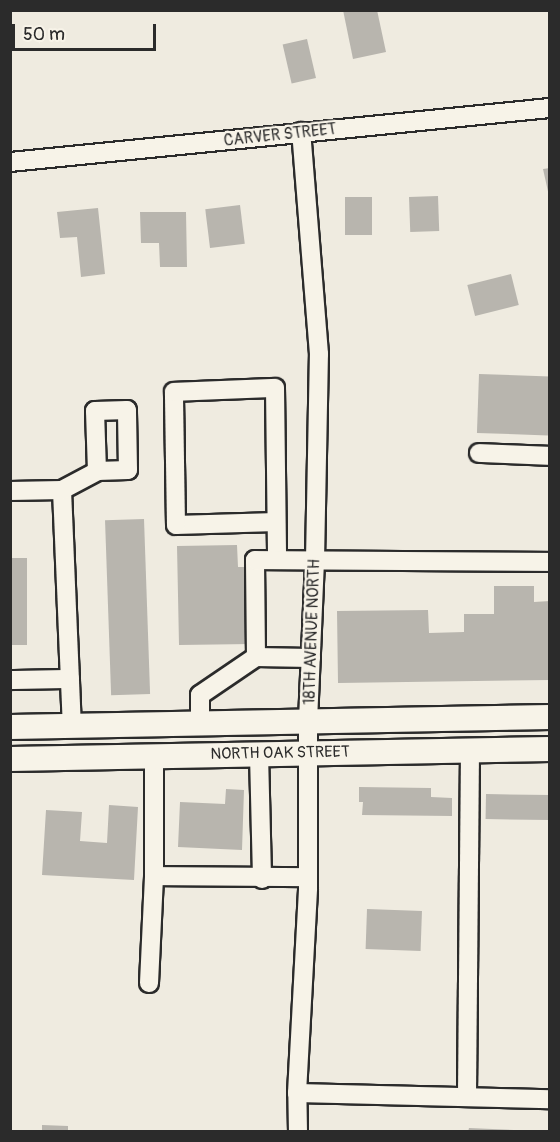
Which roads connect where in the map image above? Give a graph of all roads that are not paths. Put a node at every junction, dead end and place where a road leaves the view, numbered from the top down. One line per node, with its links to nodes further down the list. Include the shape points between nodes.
1 (549, 108): 2 (street, CARVER STREET)
2 (301, 132): 3 (street, CARVER STREET); 11 (street, 18TH AVENUE NORTH, via 319,354)
3 (10, 162)
4 (479, 453): 5 (street)
5 (549, 456)
6 (97, 471): 7 (street)
7 (56, 490): 8 (street); 15 (street)
8 (10, 491)
9 (276, 522): 9 (street, via 275,388 174,392 176,525); 10 (street)
10 (277, 560): 11 (street); 13 (street, via 255,560)
11 (315, 560): 12 (street); 14 (street, 18TH AVENUE NORTH)
12 (549, 562)
13 (256, 657): 14 (street); 19 (street, via 200,695)
14 (311, 658): 18 (street, 18TH AVENUE NORTH)
15 (70, 679): 16 (street); 20 (street)
16 (10, 680)
17 (549, 717): 18 (main road, NORTH OAK STREET)
18 (308, 721): 19 (main road, NORTH OAK STREET); 24 (street, 18TH AVENUE NORTH)
19 (200, 723): 20 (main road, NORTH OAK STREET)
20 (72, 726): 21 (main road, NORTH OAK STREET)
21 (10, 727)
22 (549, 749): 23 (main road, NORTH OAK STREET)
23 (470, 751): 24 (main road, NORTH OAK STREET); 33 (street)
24 (308, 753): 25 (main road, NORTH OAK STREET); 29 (street, 18TH AVENUE NORTH)
25 (259, 754): 26 (main road, NORTH OAK STREET); 30 (street)
26 (154, 756): 27 (main road, NORTH OAK STREET); 28 (street)
27 (10, 759)
28 (154, 876): 30 (street); 31 (street)
29 (308, 877): 30 (street); 32 (street, 18TH AVENUE NORTH)
30 (262, 879)
31 (148, 983)
32 (297, 1093): 33 (street); 35 (street, 18TH AVENUE NORTH)
33 (468, 1095): 34 (street)
34 (549, 1099)
35 (298, 1131)

